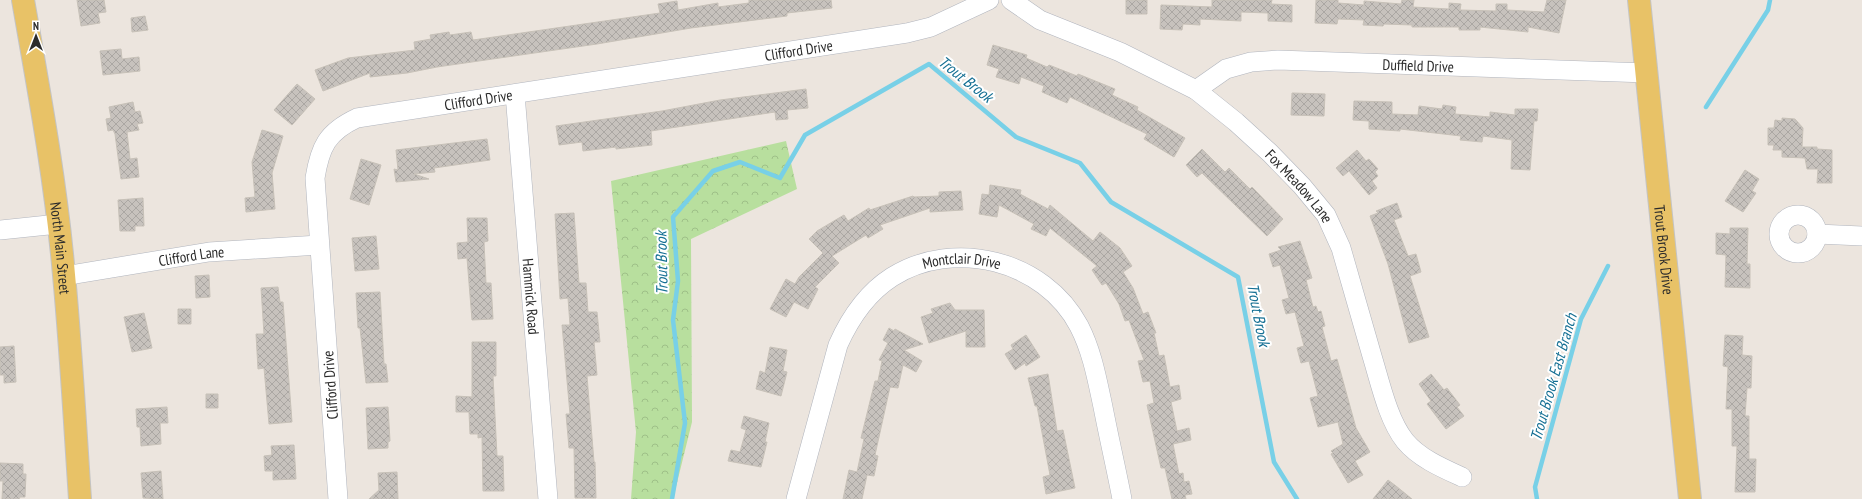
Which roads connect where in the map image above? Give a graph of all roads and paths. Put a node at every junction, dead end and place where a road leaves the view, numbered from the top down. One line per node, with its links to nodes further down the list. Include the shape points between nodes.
1 (23, 0): 8 (main road, North Main Street, via 44,119)
2 (989, 0): 7 (street, Clifford Drive, via 931,27 907,33)
3 (1012, 0): 6 (street, Fox Meadow Lane, via 1040,20 1120,52)
4 (1639, 0): 5 (main road, Trout Brook Drive)
5 (1648, 73): 6 (street, Duffield Drive, via 1278,60 1251,62 1226,69); 20 (main road, Trout Brook Drive)
6 (1196, 90): 14 (street, Fox Meadow Lane, via 1270,153 1326,216 1341,248 1383,394 1398,431 1406,442 1425,458)
7 (515, 94): 12 (street, Clifford Drive, via 357,118 341,126 327,141 318,157 315,178); 17 (street, Hammick Road)
8 (58, 224): 9 (street); 13 (main road, North Main Street)
9 (0, 230)
10 (1817, 234): 11 (street)
11 (1862, 236)
12 (319, 245): 13 (street, Clifford Lane, via 209,252); 16 (street, Clifford Drive)
13 (64, 276): 15 (main road, North Main Street)
14 (1462, 477)
15 (80, 499)
16 (338, 499)
17 (548, 499)
18 (796, 499): 19 (street, Montclair Drive, via 838,345 858,309 881,285 907,269 936,260 966,257 1012,266 1032,277 1053,293 1079,325 1094,365)
19 (1122, 499)
20 (1690, 499)

